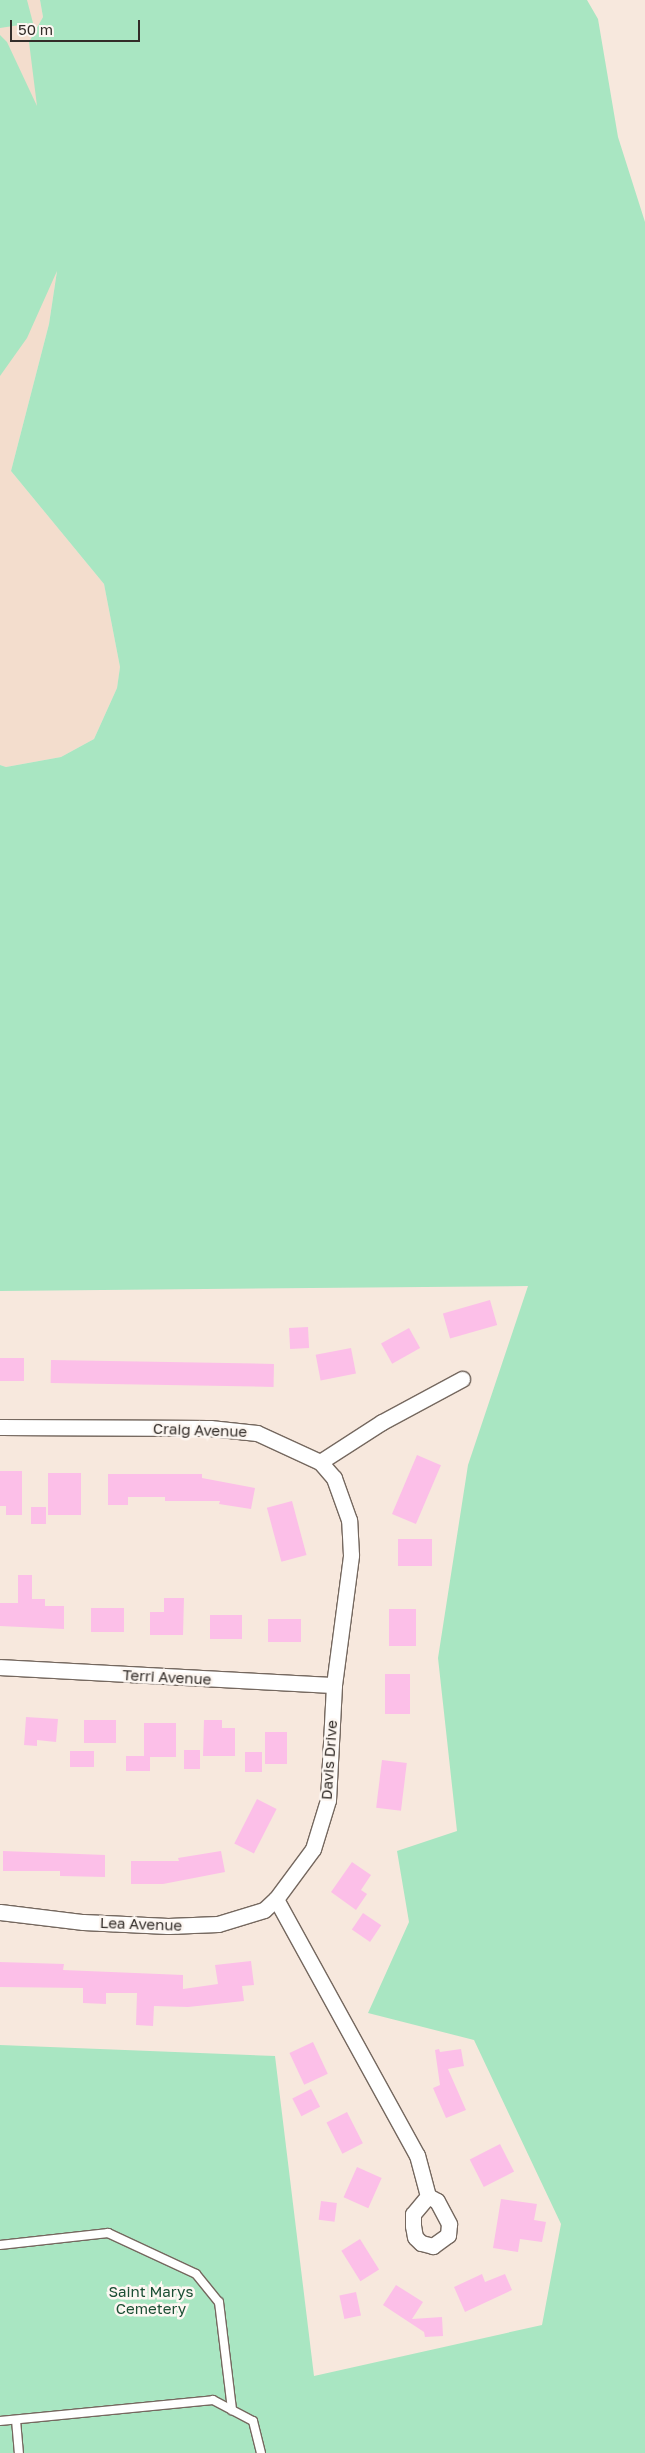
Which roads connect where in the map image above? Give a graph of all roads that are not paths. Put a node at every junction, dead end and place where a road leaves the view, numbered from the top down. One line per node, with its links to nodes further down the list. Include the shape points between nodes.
1 (462, 1379): 3 (street, via 382,1422)
2 (0, 1428): 3 (street, Craig Avenue, via 210,1428 257,1433)
3 (320, 1462): 5 (street, Davis Drive, via 334,1478 349,1520 351,1555)
4 (0, 1667): 5 (street, Terri Avenue)
5 (334, 1685): 6 (street, Davis Drive, via 328,1800 313,1849)
6 (276, 1899): 7 (street, Lea Avenue, via 264,1910 218,1924 168,1926 83,1922); 8 (street, via 417,2155)
7 (0, 1912)
8 (428, 2196)
9 (0, 2245): 10 (lane, via 108,2233 196,2274 219,2302)
10 (232, 2410): 11 (lane, via 213,2400); 14 (lane, via 253,2421)
11 (16, 2420): 12 (lane); 13 (lane)
12 (0, 2421)
13 (18, 2453)
14 (261, 2453)

